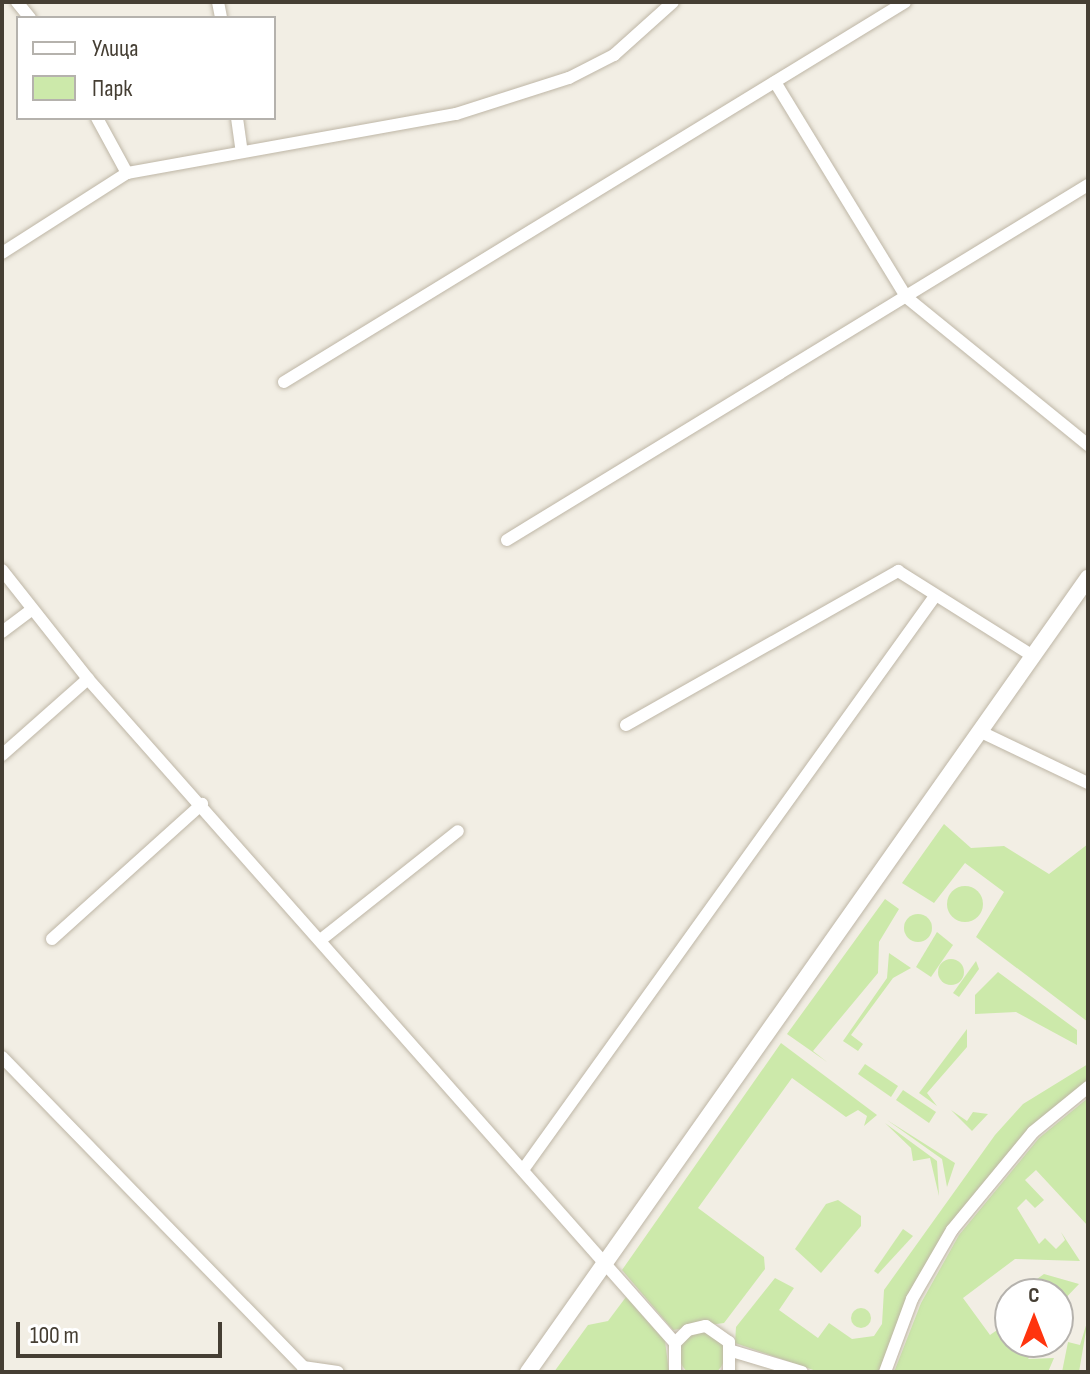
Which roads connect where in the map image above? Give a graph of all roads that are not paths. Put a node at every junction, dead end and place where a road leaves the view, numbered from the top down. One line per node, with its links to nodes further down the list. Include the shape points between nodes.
1 (673, 2): 6 (street, via 614,55 511,99)
2 (905, 2): 3 (street)
3 (775, 82): 10 (street); 11 (street)
4 (98, 120): 7 (street)
5 (237, 120): 6 (street)
6 (242, 152): 7 (street)
7 (127, 173): 9 (street)
8 (1088, 185): 10 (street)
9 (2, 253)
10 (906, 297): 12 (street); 13 (street)
11 (284, 382)
12 (1088, 445)
13 (507, 540)
14 (2, 570): 17 (street)
15 (1088, 578): 19 (street)
16 (935, 596): 19 (street); 21 (street, via 898,571); 31 (street)
17 (30, 611): 18 (street); 20 (street)
18 (2, 632)
19 (1033, 656): 22 (street)
20 (88, 679): 23 (street); 25 (street)
21 (626, 725)
22 (981, 732): 24 (street); 32 (street)
23 (2, 755)
24 (1088, 783)
25 (202, 804): 27 (street); 28 (street)
26 (458, 831): 27 (street)
27 (323, 938): 31 (street)
28 (52, 939)
29 (2, 1057): 35 (street, via 303,1367)
30 (1088, 1087): 40 (street, via 1033,1132 952,1230 912,1299)
31 (525, 1167): 32 (street)
32 (602, 1263): 33 (street); 36 (street)
33 (675, 1343): 34 (street, via 688,1330 706,1326 723,1334); 37 (street)
34 (732, 1351): 38 (street); 39 (street)
35 (338, 1372)
36 (528, 1372)
37 (675, 1372)
38 (729, 1372)
39 (802, 1372)
40 (885, 1372)

